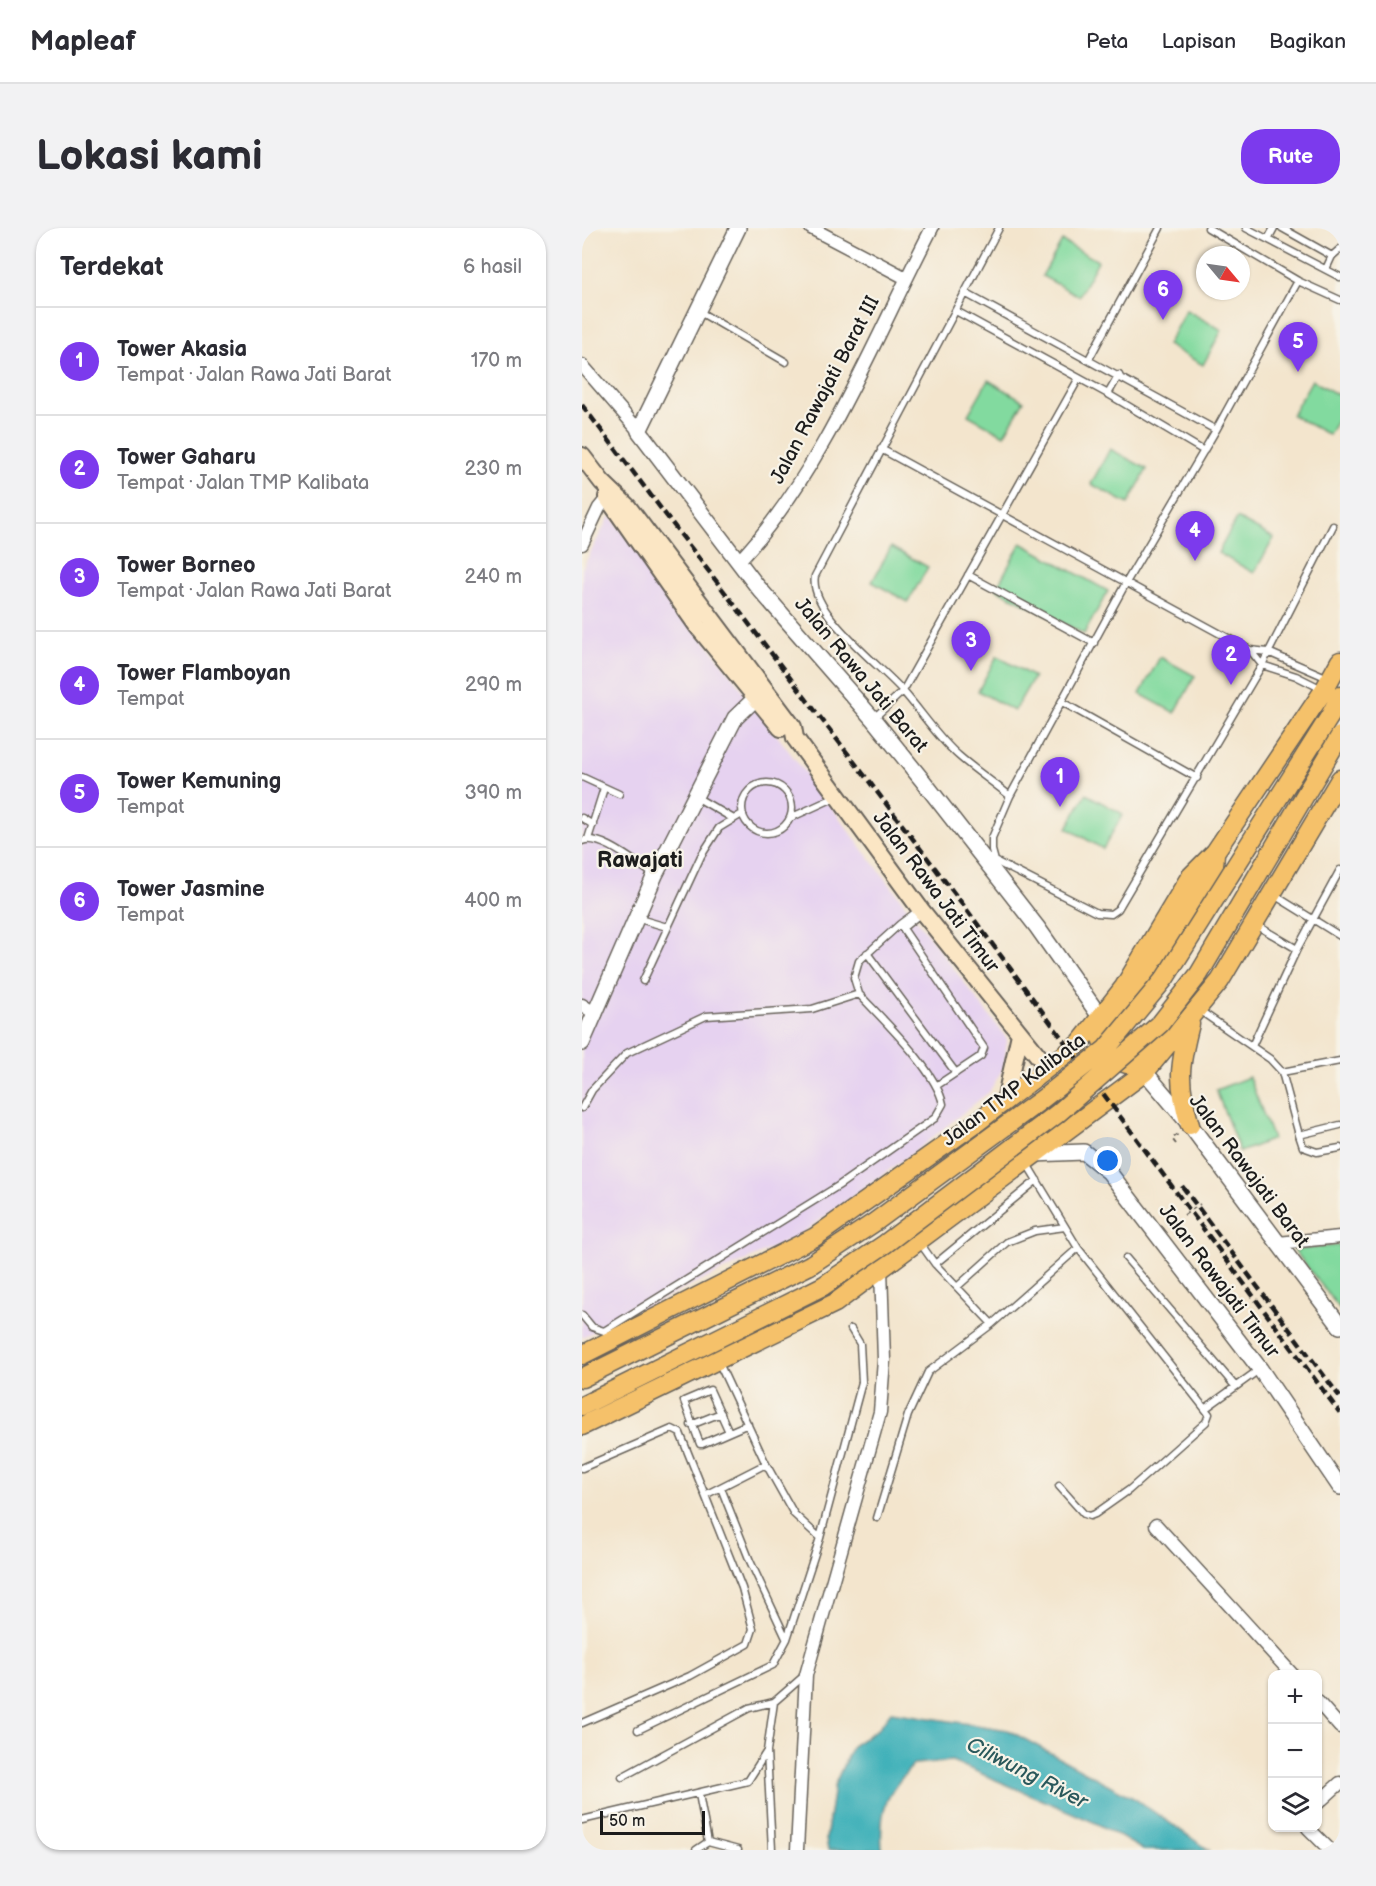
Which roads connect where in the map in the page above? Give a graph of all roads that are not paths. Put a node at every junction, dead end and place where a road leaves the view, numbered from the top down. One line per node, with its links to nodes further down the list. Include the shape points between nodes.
1 (738, 228): 19 (street)
2 (811, 228): 15 (street)
3 (932, 228): 15 (street, Jalan Rawajati Barat III)
4 (999, 228): 17 (lane)
5 (1161, 228): 21 (lane)
6 (1208, 228): 16 (lane)
7 (1246, 228): 10 (lane)
8 (1274, 228): 10 (lane)
9 (1282, 228): 12 (lane)
10 (1268, 239): 13 (lane)
11 (1340, 249): 12 (lane)
12 (1332, 256): 13 (lane)
13 (1326, 269): 14 (lane)
14 (1340, 277)
15 (906, 278): 37 (street, Jalan Rawajati Barat III, via 802,478 779,514)
16 (1298, 281): 18 (lane); 27 (lane)
17 (965, 293): 20 (lane); 21 (lane)
18 (1340, 300)
19 (696, 310): 22 (lane); 28 (street)
20 (956, 311): 25 (lane); 29 (lane)
21 (1089, 359): 24 (lane)
22 (786, 362)
23 (582, 365): 28 (street, Jalan Rawa Jati Barat)
24 (1119, 375): 26 (lane); 27 (lane)
25 (1079, 378): 26 (lane); 33 (lane)
26 (1108, 394): 30 (lane)
27 (1216, 430): 30 (lane)
28 (639, 431): 37 (street, Jalan Rawa Jati Barat)
29 (881, 449): 33 (lane); 46 (lane, via 815,576 814,585 838,626)
30 (1204, 451): 39 (lane)
31 (582, 456): 32 (main road, Jalan Rawa Jati Timur)
32 (607, 490): 35 (street); 47 (main road, Jalan Rawa Jati Timur, via 698,627)
33 (1002, 514): 38 (lane); 39 (lane)
34 (1333, 526): 42 (lane)
35 (585, 528): 36 (street)
36 (582, 544)
37 (739, 561): 49 (street, Jalan Rawa Jati Barat)
38 (968, 575): 40 (lane); 46 (lane)
39 (1127, 581): 40 (lane); 41 (lane)
40 (1094, 643): 48 (lane)
41 (1250, 650): 42 (lane); 44 (lane)
42 (1268, 652): 44 (lane); 45 (lane)
43 (1340, 661): 45 (main road)
44 (1262, 665): 45 (lane); 52 (lane)
45 (1331, 688): 65 (main road); 121 (main road, Jalan TMP Kalibata, bridge, via 1330,716 1165,978 1106,1049 893,1209 810,1265)
46 (903, 691): 49 (lane); 57 (lane, via 958,755)
47 (760, 694): 56 (main road, Jalan Rawa Jati Timur, via 787,735 795,738); 58 (street, via 735,718)
48 (1062, 702): 52 (lane); 57 (lane)
49 (873, 718): 66 (street, Jalan Rawa Jati Barat)
50 (1340, 736): 123 (main road, bridge, via 1199,974 1160,1024 1057,1114 823,1286)
51 (582, 777): 54 (lane)
52 (1197, 778): 66 (lane, via 1118,909 1111,914 1097,913)
53 (1340, 779): 69 (main road)
54 (604, 788): 55 (lane); 63 (lane)
55 (619, 794)
56 (838, 796): 62 (lane); 70 (main road, Jalan Rawa Jati Timur)
57 (1010, 796): 66 (lane, via 992,837)
58 (695, 797): 61 (lane); 68 (street)
59 (742, 814): 61 (lane); 62 (lane, via 747,825 764,833 782,828); 62 (lane, via 747,791 769,783 780,786 788,795 792,806)
60 (582, 818): 63 (lane)
61 (732, 818): 75 (lane, via 719,828 701,856)
62 (790, 818)
63 (593, 825): 64 (lane)
64 (585, 840): 68 (lane, via 609,846)
65 (1215, 852): 83 (main road, via 1214,866 1186,915 1153,966 1105,1027 1102,1043 1116,1059 1127,1064); 84 (main road, via 1190,877)
66 (990, 860): 84 (street, Jalan Rawa Jati Barat)
67 (1340, 870): 72 (lane)
68 (655, 875): 71 (street)
69 (1272, 893): 72 (lane); 73 (main road)
70 (922, 911): 74 (lane); 85 (main road, Jalan Rawa Jati Timur)
71 (636, 918): 75 (lane); 82 (street)
72 (1313, 921): 76 (lane); 77 (lane)
73 (1254, 924): 77 (lane); 83 (main road)
74 (902, 926): 78 (lane); 92 (lane, via 984,1048 981,1056)
75 (667, 927): 79 (lane)
76 (1340, 936)
77 (1298, 948): 87 (lane)
78 (867, 953): 80 (lane, via 856,967 854,978); 92 (lane)
79 (643, 981)
80 (859, 994): 93 (lane, via 911,1051); 95 (lane, via 812,1009 706,1016 627,1053 592,1090)
81 (582, 1005): 82 (street)
82 (596, 1014): 86 (street)
83 (1195, 1014): 87 (lane); 90 (main road); 97 (main road, via 1179,1075)
84 (1101, 1018): 89 (main road, via 1080,1043)
85 (1020, 1034): 89 (main road, Jalan Rawa Jati Timur); 94 (main road)
86 (582, 1043)
87 (1252, 1046): 91 (lane)
88 (1340, 1061): 91 (lane)
89 (1048, 1068): 94 (main road)
90 (1145, 1072): 97 (street, Jalan Rawajati Barat); 101 (main road)
91 (1282, 1072): 99 (lane)
92 (956, 1073): 93 (lane)
93 (936, 1086): 114 (lane, via 943,1104 935,1118 838,1186 604,1331 592,1327)
94 (1005, 1101): 96 (main road)
95 (582, 1108)
96 (976, 1123): 101 (main road, via 974,1146 990,1168); 102 (main road)
97 (1190, 1125): 108 (street, Jalan Rawajati Barat)
98 (1340, 1125): 99 (lane)
99 (1299, 1135): 100 (lane, via 1309,1151)
100 (1340, 1148)
101 (1023, 1161): 103 (lane); 104 (main road); 120 (street, Jalan Rawajati Timur, via 1084,1152 1102,1166)
102 (906, 1172): 104 (main road, via 929,1182 942,1199 944,1212); 118 (main road, via 815,1237)
103 (1037, 1180): 105 (lane); 111 (lane)
104 (937, 1226): 107 (main road)
105 (1065, 1227): 109 (lane); 113 (lane, via 1035,1231 1007,1242)
106 (1340, 1237): 108 (street)
107 (918, 1240): 111 (lane); 112 (main road)
108 (1278, 1244): 116 (street, Jalan Rawajati Barat)
109 (1078, 1248): 115 (lane); 124 (lane)
110 (1126, 1258): 122 (lane)
111 (935, 1264): 113 (lane)
112 (881, 1269): 119 (main road, via 835,1303); 141 (street, via 884,1360 880,1412)
113 (957, 1287): 115 (lane)
114 (582, 1316)
115 (992, 1324): 136 (lane, via 928,1372 908,1415)
116 (1340, 1326)
117 (851, 1329): 138 (lane, via 860,1344 862,1382)
118 (582, 1355)
119 (718, 1360): 126 (lane); 128 (main road)
120 (1260, 1369): 122 (lane); 133 (street, Jalan Rawajati Timur)
121 (582, 1378)
122 (1235, 1386): 124 (lane)
123 (582, 1406)
124 (1206, 1408): 132 (lane, via 1206,1422 1129,1490 1095,1514 1084,1514)
125 (721, 1413): 127 (lane); 127 (lane, via 708,1390 684,1401); 129 (lane)
126 (748, 1424): 129 (lane); 130 (lane)
127 (692, 1425): 129 (lane, via 700,1444)
128 (582, 1426)
129 (729, 1432)
130 (766, 1464): 134 (lane); 138 (lane, via 794,1514)
131 (582, 1468): 135 (lane, via 672,1429 680,1433)
132 (1059, 1486)
133 (1340, 1487)
134 (721, 1488): 135 (lane); 139 (lane)
135 (705, 1494): 144 (lane, via 742,1588 753,1629 748,1644 690,1676)
136 (877, 1518)
137 (1156, 1525): 140 (street)
138 (820, 1538): 139 (lane)
139 (787, 1639): 146 (lane, via 769,1669)
140 (1288, 1670)
141 (806, 1675): 142 (lane); 158 (street)
142 (774, 1702): 147 (lane); 148 (lane, via 749,1708)
143 (1322, 1707): 145 (street)
144 (582, 1723)
145 (1340, 1727)
146 (638, 1730)
147 (767, 1751): 150 (lane, via 748,1781); 157 (lane)
148 (622, 1777)
149 (1340, 1783): 151 (street)
150 (699, 1794): 152 (lane); 154 (lane)
151 (1322, 1799)
152 (582, 1820)
153 (1313, 1832): 159 (street)
154 (708, 1842): 155 (lane); 156 (lane)
155 (696, 1850)
156 (738, 1850)
157 (772, 1850)
158 (797, 1850)
159 (1330, 1850)

